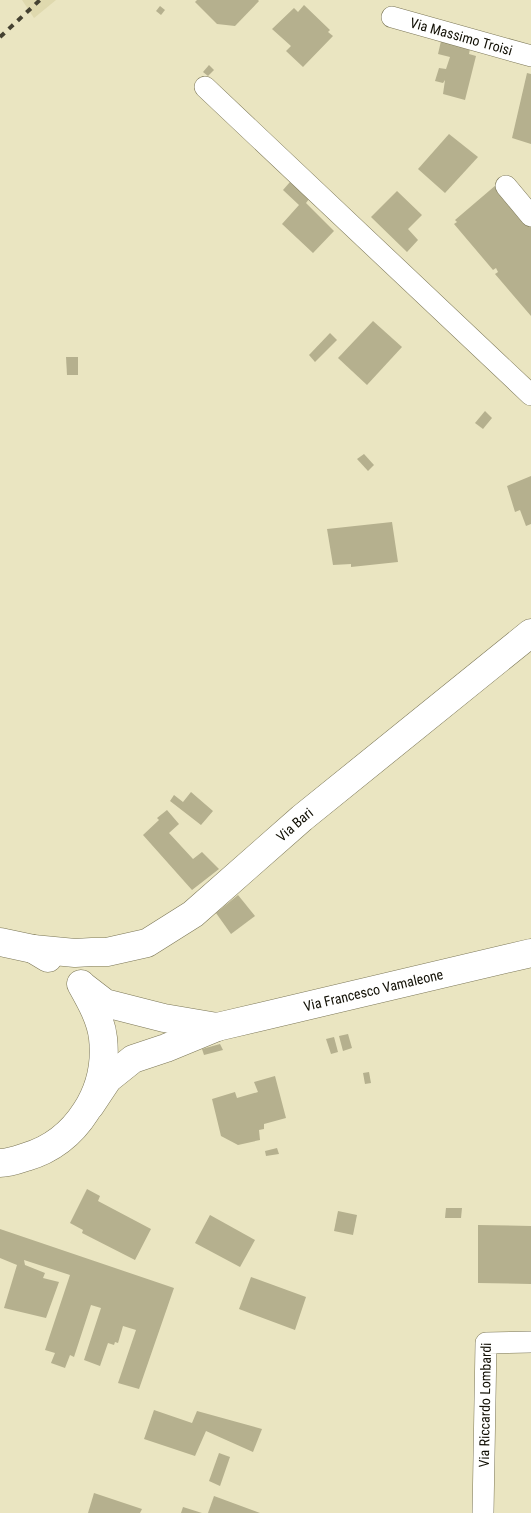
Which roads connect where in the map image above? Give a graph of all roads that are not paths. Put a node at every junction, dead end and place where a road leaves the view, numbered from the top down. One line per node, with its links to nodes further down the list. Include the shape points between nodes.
1 (392, 17): 2 (street, Via Massimo Troisi)
2 (531, 56)
3 (205, 87): 6 (street)
4 (506, 186): 5 (street)
5 (531, 216)
6 (531, 395)
7 (531, 633): 9 (main road, Via Bari, via 302,818 193,914 147,943 107,952)
8 (0, 942): 9 (main road)
9 (33, 949): 11 (main road, via 65,968)
10 (531, 954): 12 (main road, Via Francesco Vamaleone)
11 (81, 984): 12 (main road, via 105,1003); 13 (main road, via 92,1003 103,1037 102,1072)
12 (217, 1027): 13 (main road, via 133,1059 108,1079)
13 (90, 1106): 14 (main road, via 70,1133 41,1153)
14 (0, 1163)
15 (531, 1342): 16 (street, Via Riccardo Lombardi, via 486,1343)
16 (483, 1513)

